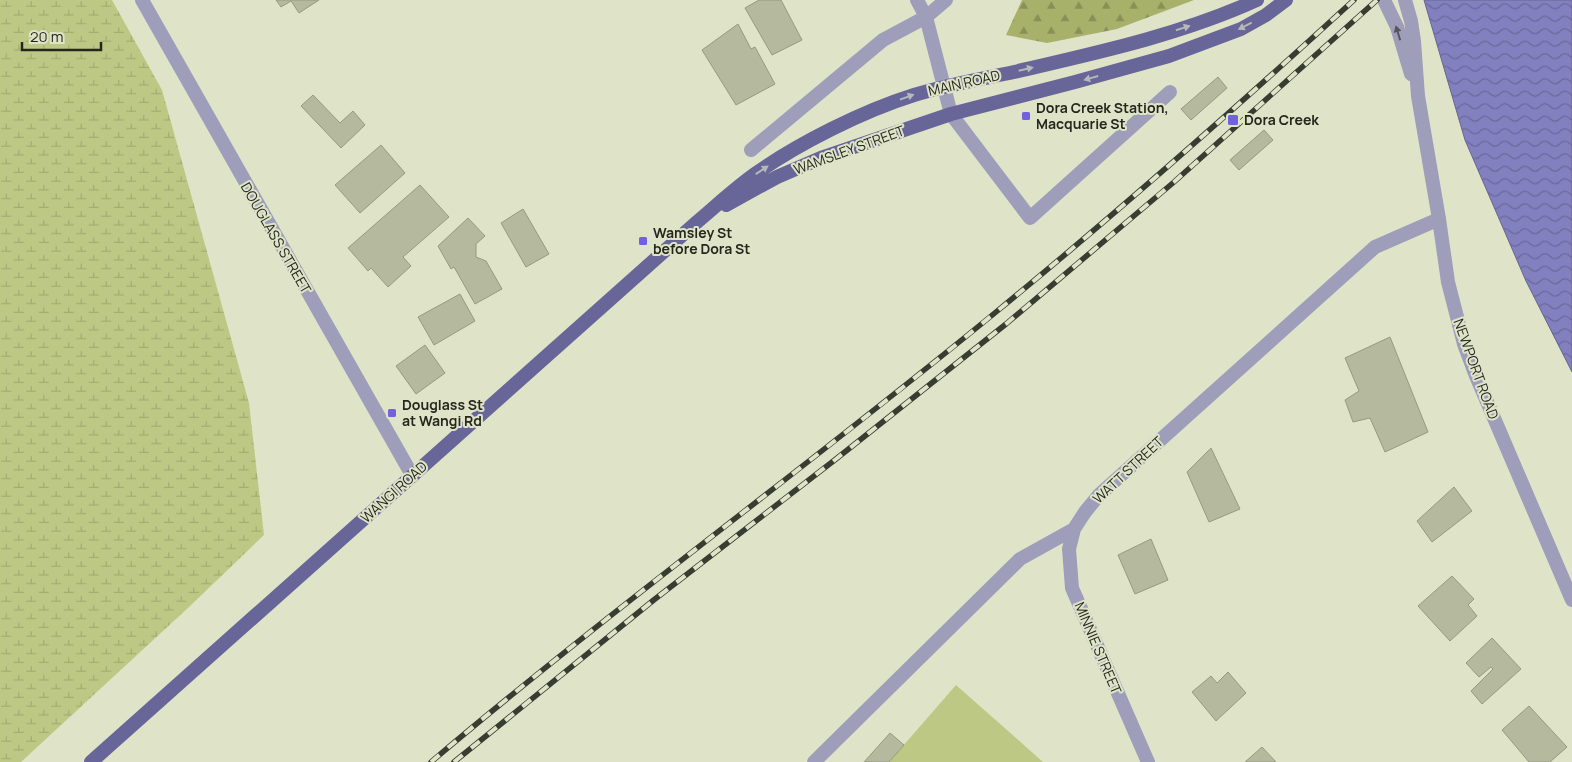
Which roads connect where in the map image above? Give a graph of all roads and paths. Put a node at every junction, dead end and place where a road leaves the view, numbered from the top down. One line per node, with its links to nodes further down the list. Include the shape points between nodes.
1 (142, 0): 16 (street, DOUGLASS STREET)
2 (917, 0): 8 (street)
3 (946, 0): 8 (street)
4 (1257, 0): 9 (main road, MAIN ROAD, one-way to 4, via 1167,34)
5 (1286, 0): 12 (main road, MAIN ROAD, one-way to 12, via 1241,29 1169,56)
6 (1384, 0): 11 (street, NEWPORT ROAD, one-way to 6, via 1397,27)
7 (1405, 0): 11 (street, NEWPORT ROAD, via 1414,41)
8 (926, 17): 9 (street); 13 (street, via 883,40)
9 (944, 87): 12 (street); 15 (main road, MAIN ROAD, one-way to 9, via 755,174 824,133 880,108)
10 (1170, 92): 12 (street, via 1030,218)
11 (1418, 96): 14 (street, NEWPORT ROAD)
12 (951, 114): 15 (main road, WAMSLEY STREET, via 820,158 777,177)
13 (751, 150)
14 (1439, 219): 17 (street, WATT STREET, via 1375,247 1099,495); 18 (street, NEWPORT ROAD, via 1448,282 1464,344)
15 (697, 222): 16 (main road, WANGI ROAD)
16 (412, 475): 19 (main road, WANGI ROAD)
17 (1074, 529): 20 (street, WATT STREET, via 1020,559); 21 (street, MINNIE STREET, via 1069,549 1072,588)
18 (1572, 600)
19 (91, 762)
20 (814, 762)
21 (1148, 762)

